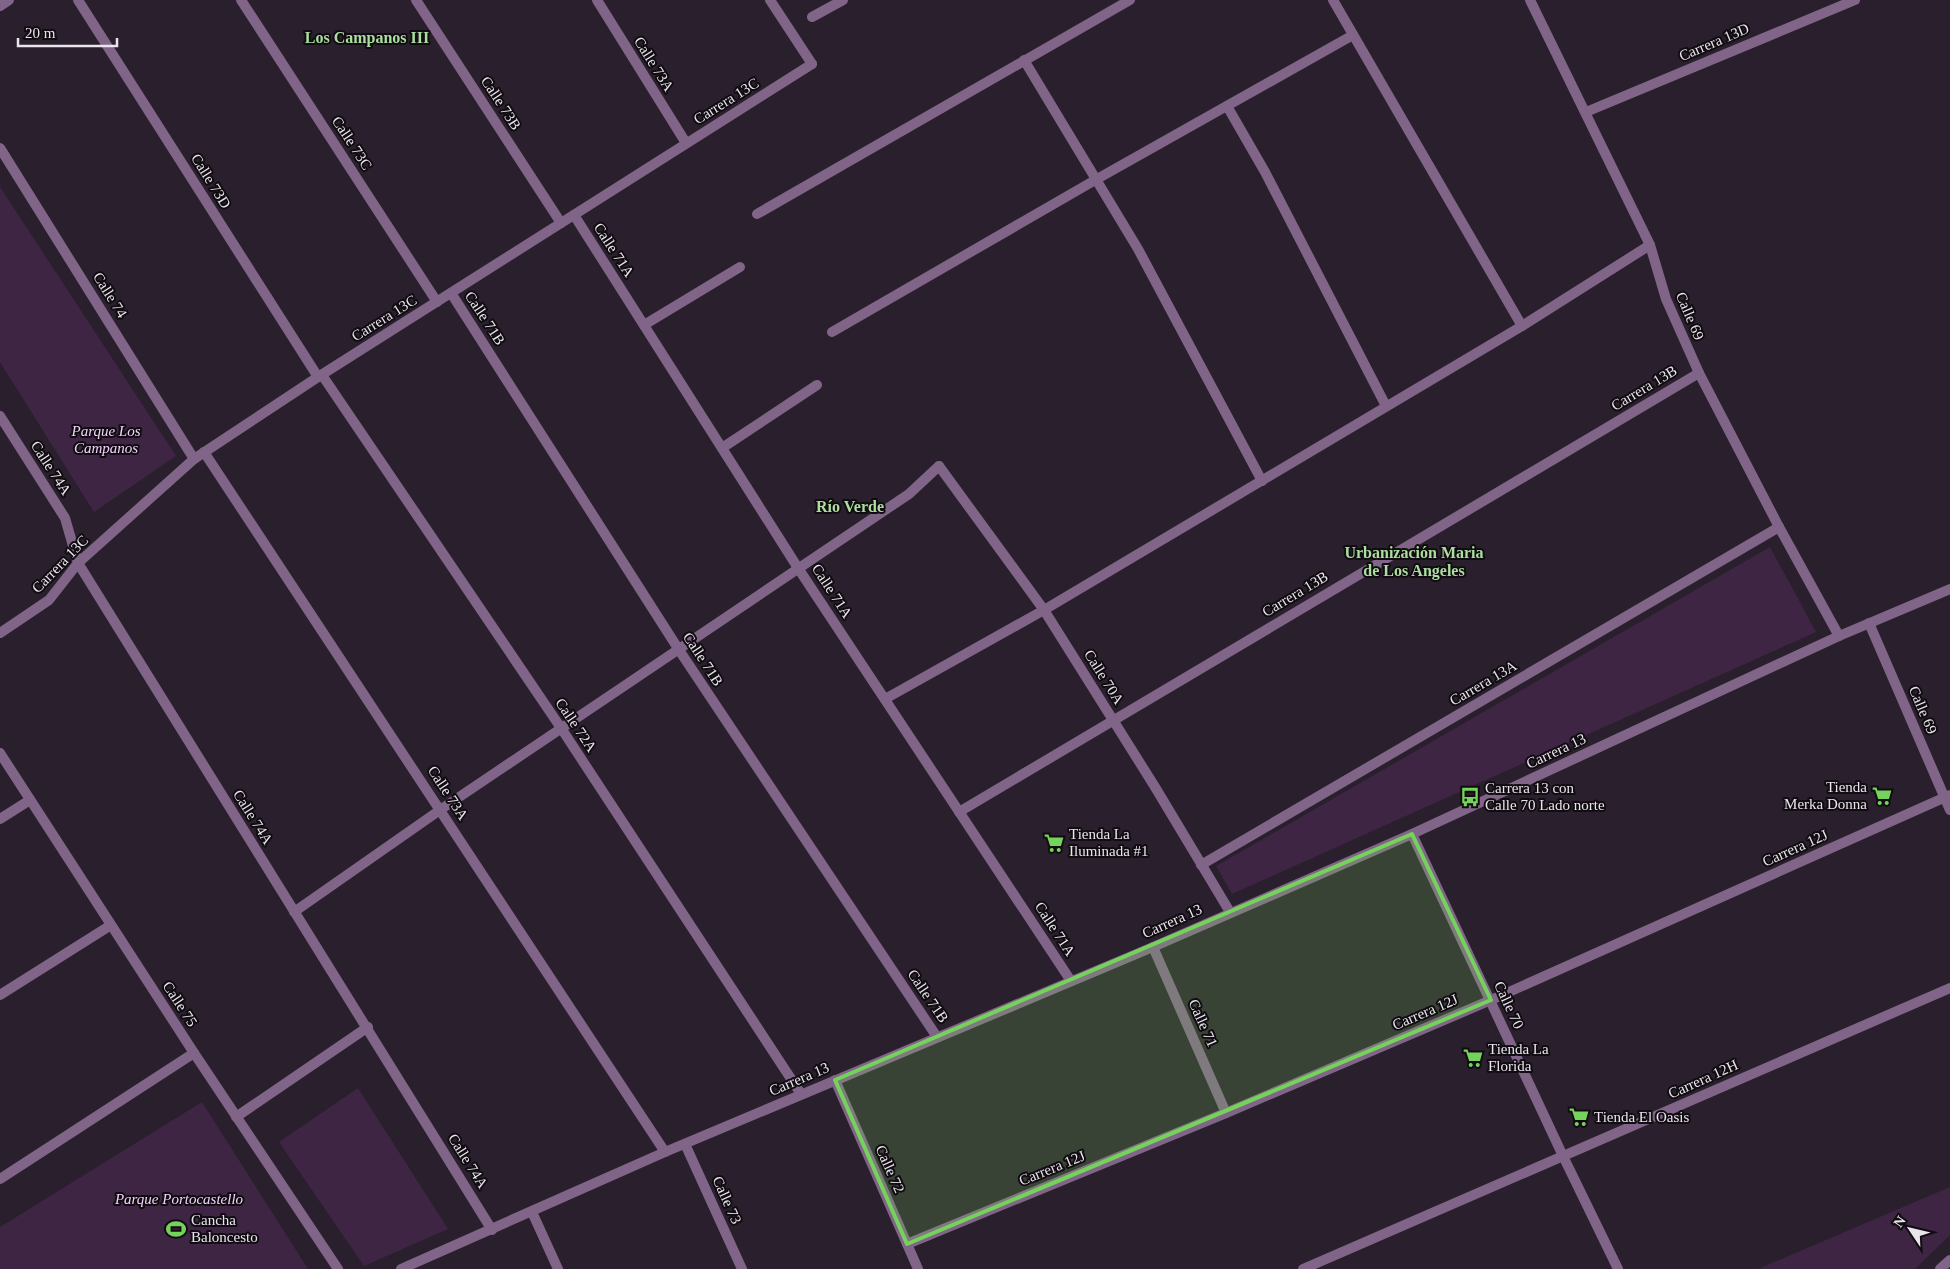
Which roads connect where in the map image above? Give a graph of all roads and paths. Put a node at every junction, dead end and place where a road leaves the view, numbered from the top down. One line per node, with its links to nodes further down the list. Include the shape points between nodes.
1 (9, 0): 12 (street)
2 (78, 0): 32 (street, Calle 73D)
3 (241, 0): 27 (street, Calle 73C)
4 (416, 0): 23 (street, Calle 73B)
5 (597, 0): 18 (street, Calle 73A)
6 (770, 0): 18 (street, Carrera 13C, via 812,64)
7 (843, 0): 13 (street)
8 (1130, 0): 15 (street)
9 (1333, 0): 14 (street)
10 (1530, 0): 17 (street, Calle 69)
11 (1854, 0): 17 (street, Carrera 13D)
12 (0, 6)
13 (812, 17)
14 (1353, 35): 16 (street); 29 (street)
15 (1024, 60): 20 (street); 21 (street)
16 (1227, 106): 20 (street); 34 (street, via 1265,172)
17 (1586, 112): 24 (street, Calle 69)
18 (686, 143): 22 (street, Carrera 13C)
19 (0, 148): 38 (street, Calle 74)
20 (1097, 179): 30 (street); 39 (street)
21 (756, 214)
22 (574, 215): 23 (street, Carrera 13C); 28 (street, Calle 71A)
23 (561, 223): 26 (street, Carrera 13C)
24 (1650, 245): 29 (street); 31 (street, Calle 69, via 1666,299)
25 (740, 266): 28 (street)
26 (452, 293): 27 (street, Carrera 13C); 48 (street, Calle 71B)
27 (437, 302): 32 (street, Carrera 13C)
28 (644, 325): 36 (street, Calle 71A)
29 (1522, 326): 34 (street)
30 (832, 332)
31 (1698, 373): 40 (street, Calle 69); 50 (street, Carrera 13B)
32 (320, 376): 37 (street, Carrera 13C); 51 (street, Calle 72A)
33 (816, 385): 36 (street)
34 (1386, 406): 39 (street)
35 (0, 416): 41 (street, Calle 74A, via 65,518)
36 (722, 448): 42 (street, Calle 71A)
37 (204, 452): 38 (street, Carrera 13C); 55 (street, Calle 73A)
38 (194, 459): 41 (street, Carrera 13C)
39 (1262, 481): 44 (street)
40 (1779, 527): 47 (street, Calle 69); 60 (street, Carrera 13A)
41 (78, 563): 46 (street, Carrera 13C, via 48,600); 61 (street, Calle 74A)
42 (798, 568): 44 (street, Calle 70A, via 908,494 939,466); 48 (street); 49 (street, Calle 71A)
43 (1950, 590): 45 (street, Carrera 13)
44 (1044, 610): 49 (street); 50 (street, Calle 70A)
45 (1869, 623): 47 (street, Carrera 13); 53 (street, Calle 69)
46 (0, 633)
47 (1839, 636): 59 (street, Carrera 13)
48 (679, 650): 51 (street); 70 (street, Calle 71B)
49 (885, 699): 57 (street, Calle 71A)
50 (1113, 720): 57 (street, Carrera 13B); 60 (street, Calle 70A)
51 (561, 728): 55 (street); 73 (street, Calle 72A)
52 (0, 753): 54 (street, Calle 75)
53 (1947, 796): 56 (street, Calle 69); 68 (street, Carrera 12J)
54 (30, 800): 58 (street); 63 (street, Calle 75)
55 (440, 810): 61 (street); 77 (street, Calle 73A)
56 (1950, 810)
57 (959, 812): 65 (street, Calle 71A)
58 (0, 819)
59 (1412, 834): 62 (street, Carrera 13); 68 (street, Calle 70)
60 (1201, 865): 62 (street, Calle 70A)
61 (294, 912): 69 (street, Calle 74A)
62 (1230, 912): 64 (street, Carrera 13)
63 (111, 925): 67 (street); 71 (street, Calle 75)
64 (1153, 947): 65 (street, Carrera 13); 74 (street, Calle 71)
65 (1071, 981): 70 (street, Carrera 13)
66 (1950, 988): 78 (street, Carrera 12H)
67 (0, 995)
68 (1491, 1000): 74 (street, Carrera 12J); 78 (street, Calle 70)
69 (368, 1027): 75 (street); 81 (street, Calle 74A)
70 (937, 1037): 72 (street, Carrera 13)
71 (194, 1054): 75 (street, Calle 75); 79 (street)
72 (835, 1080): 73 (street, Carrera 13); 82 (street, Calle 72)
73 (801, 1094): 76 (street, Carrera 13)
74 (1226, 1112): 82 (street, Carrera 12J)
75 (236, 1117): 84 (street, Calle 75)
76 (685, 1144): 77 (street, Carrera 13); 87 (street, Calle 73)
77 (665, 1152): 80 (street, Carrera 13)
78 (1563, 1156): 89 (street, Carrera 12H); 90 (street, Calle 70)
79 (0, 1179)
80 (532, 1212): 81 (street, Carrera 13); 86 (street)
81 (492, 1230): 85 (street, Carrera 13)
82 (907, 1244): 88 (street, Calle 72)
83 (1950, 1260): 91 (street)
84 (338, 1269)
85 (401, 1269)
86 (558, 1269)
87 (742, 1269)
88 (918, 1269)
89 (1303, 1269)
90 (1618, 1269)
91 (1940, 1269)

